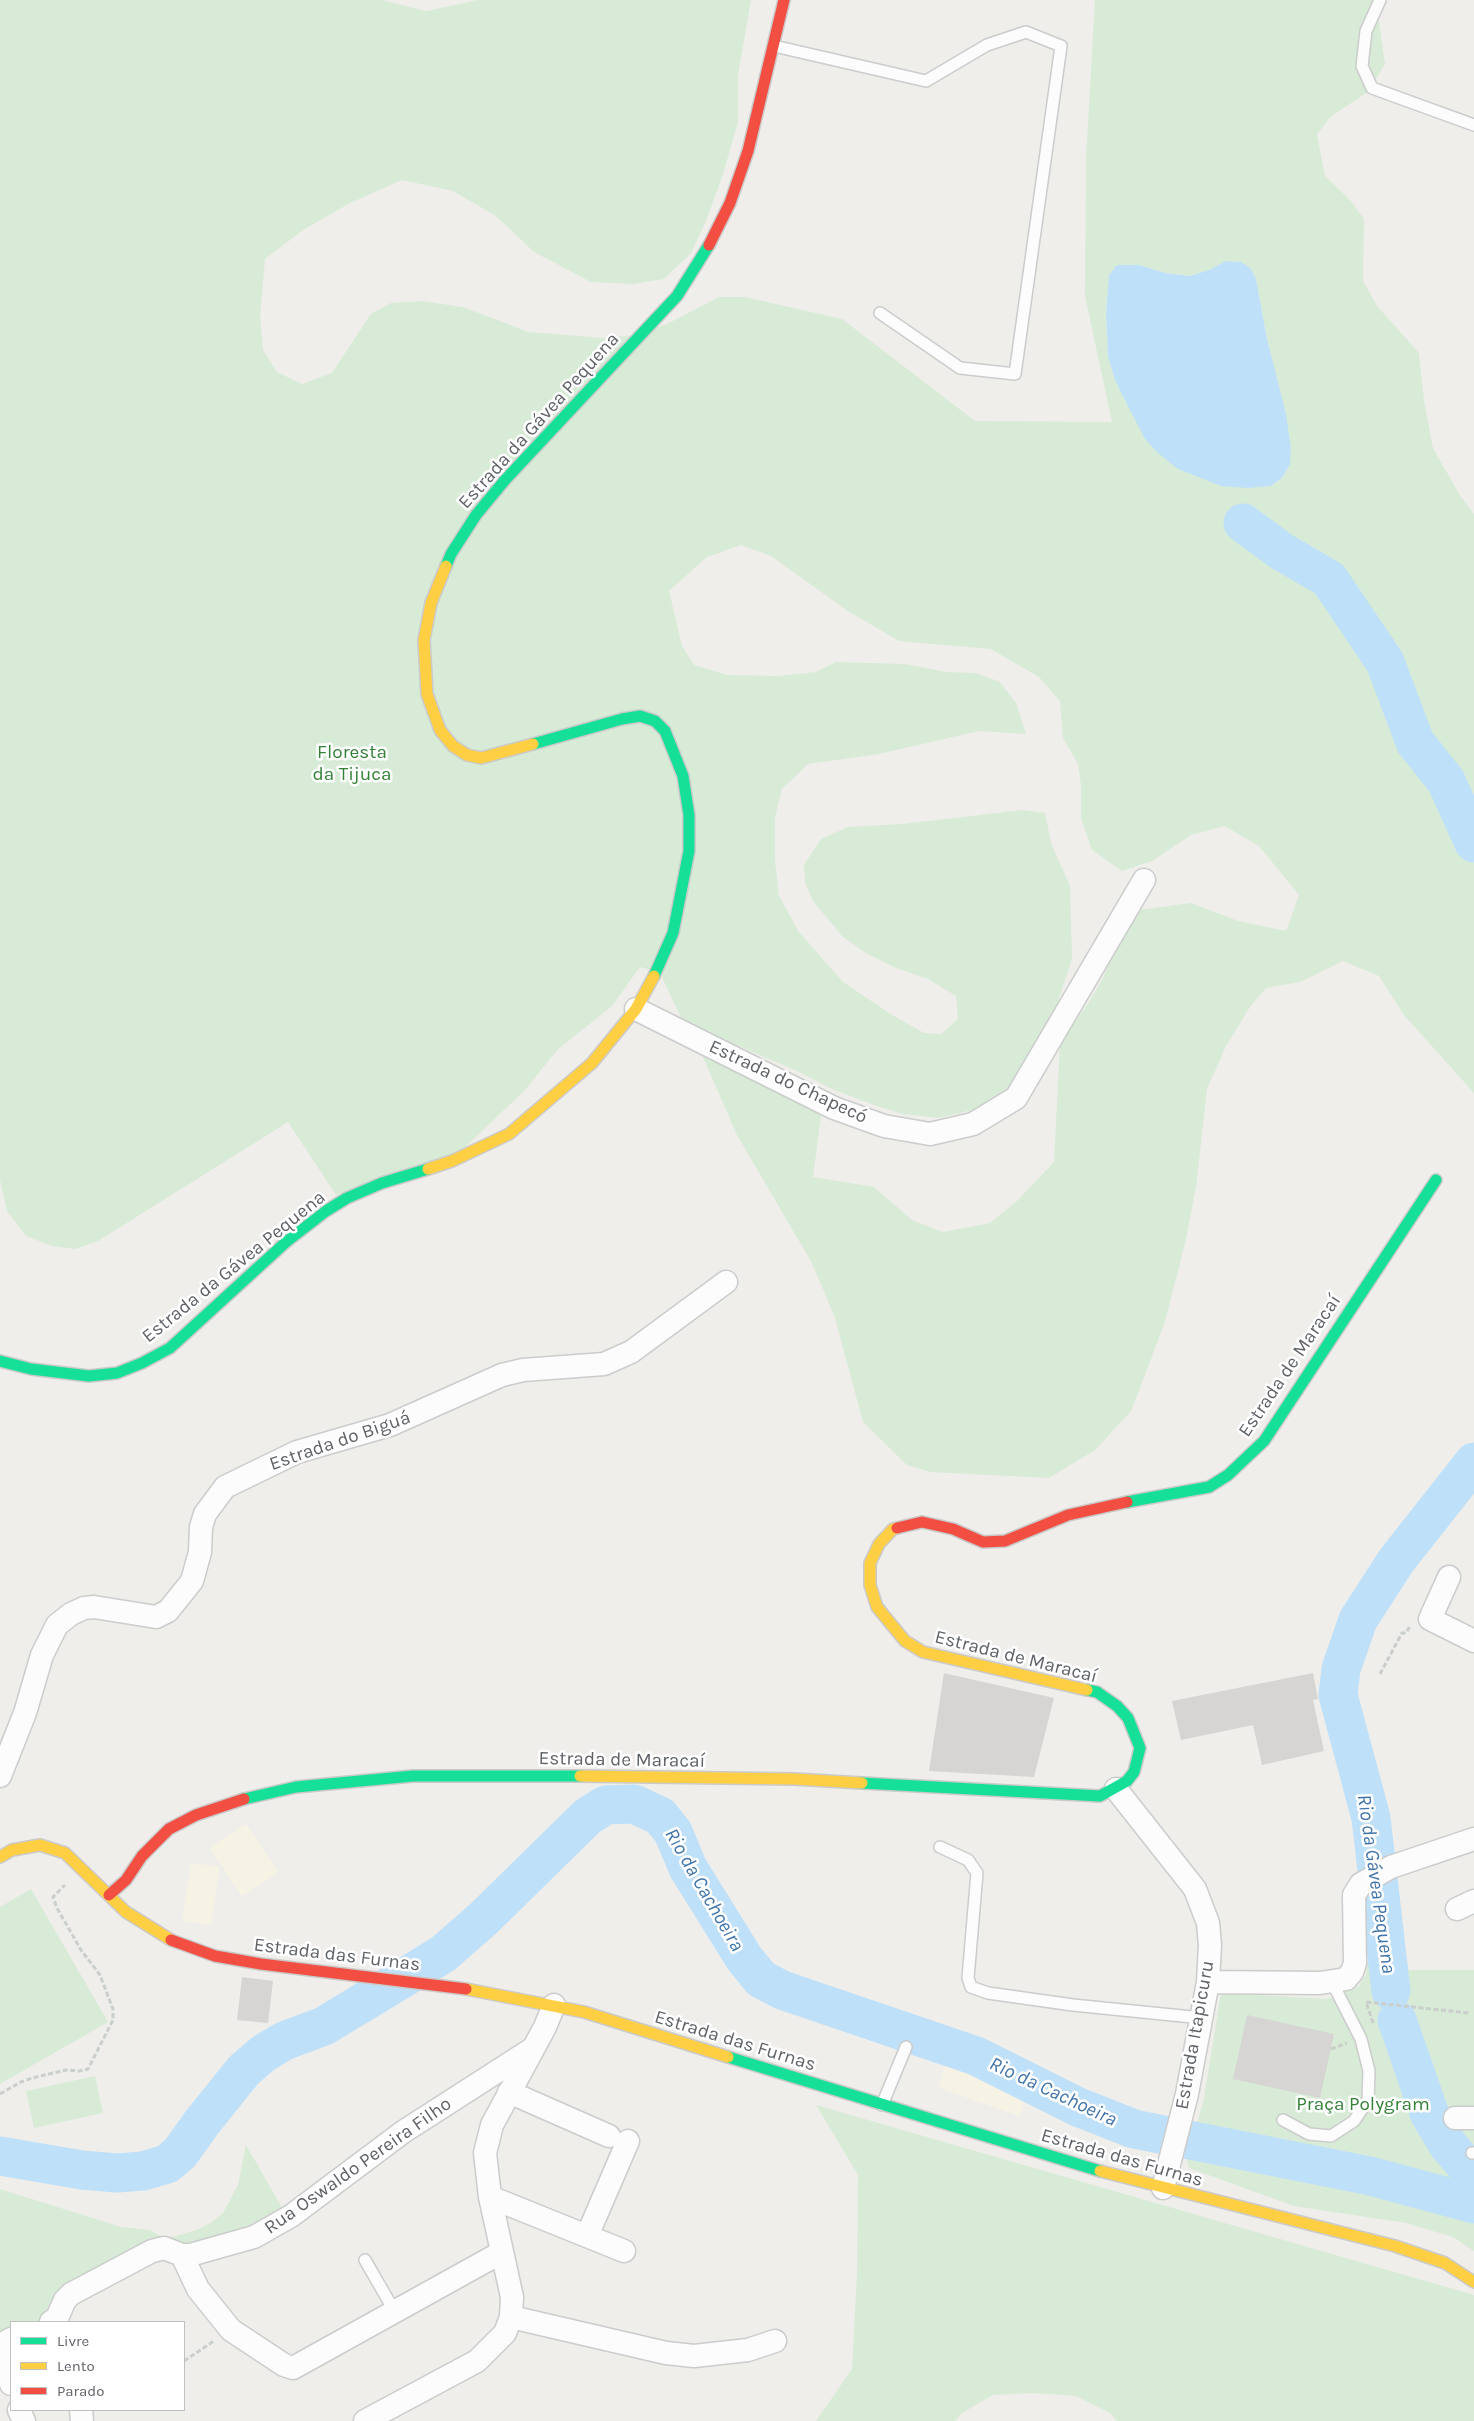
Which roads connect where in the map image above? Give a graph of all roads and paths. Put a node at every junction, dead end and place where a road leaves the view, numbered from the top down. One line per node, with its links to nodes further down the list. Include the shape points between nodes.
1 (784, 0): 3 (street, Estrada da Gávea Pequena)
2 (1380, 0): 4 (lane, via 1366,31 1362,66 1372,88)
3 (774, 46): 5 (lane, via 926,81 987,45 1026,32 1061,46 1015,374 960,368); 7 (street, Estrada da Gávea Pequena, via 748,151 730,203 708,246 677,296 476,515 451,554 431,603 424,640 427,694 440,730 453,746 467,755 481,758 640,716 655,721 665,731 682,776 689,815 689,851 673,933 653,980)
4 (1474, 125)
5 (880, 313)
6 (1144, 880): 7 (street, Estrada do Chapecó, via 1016,1098 973,1124 930,1134 884,1126 834,1108)
7 (636, 1009): 10 (street, Estrada da Gávea Pequena, via 592,1063 509,1134 452,1162 382,1183 340,1202 286,1242 170,1348 117,1373 89,1376)
8 (1436, 1180): 16 (street, Estrada de Maracaí, via 1264,1441 1228,1475 1209,1487 1186,1493 1110,1504 1068,1515 1004,1541 984,1542 953,1529 922,1522 893,1529 879,1544 870,1563 870,1586 877,1607 904,1641 923,1652 1097,1692 1117,1706 1128,1718 1140,1748 1134,1772)
9 (726, 1282): 15 (street, Estrada do Biguá, via 631,1352 604,1364 523,1370 502,1375 418,1415 297,1452 225,1487 205,1514 192,1581 168,1611 156,1617 108,1608 84,1608 57,1625 42,1655 25,1713)
10 (0, 1362)
11 (1449, 1578): 12 (street)
12 (1431, 1615): 13 (street); 14 (path, via 1416,1614)
13 (1474, 1641)
14 (1380, 1674)
15 (0, 1776)
16 (1116, 1789): 21 (street, Estrada de Maracaí, via 1100,1796 794,1779 482,1775 413,1776 296,1786 226,1803 169,1829 142,1856 126,1880); 22 (street, Estrada Itapicuru, via 1195,1889 1208,1923)
17 (1474, 1839): 23 (street, via 1391,1867 1356,1889 1355,1963 1346,1979)
18 (940, 1847): 27 (lane, via 968,1860 977,1873 968,1978 971,1987 988,1993 1073,2005)
19 (0, 1857): 20 (street, Estrada das Furnas, via 12,1850 40,1845 65,1853)
20 (86, 1875): 21 (street, Estrada das Furnas); 31 (path, via 70,1880 53,1897 81,1950 100,1975 113,2009 113,2020 88,2069 79,2072 66,2070 32,2078)
21 (108, 1895): 25 (street, Estrada das Furnas, via 148,1927 175,1942 215,1956 449,1986)
22 (1208, 1982): 23 (street); 27 (street, Estrada Itapicuru)
23 (1332, 1982): 33 (lane, via 1361,2039 1369,2071 1368,2100 1354,2121 1332,2136 1309,2134)
24 (1381, 2003): 26 (path)
25 (554, 2006): 29 (street); 32 (street, Estrada das Furnas, via 584,2012)
26 (1469, 2013)
27 (1202, 2018): 34 (street, Estrada Itapicuru)
28 (906, 2047): 32 (lane)
29 (532, 2049): 30 (street); 39 (street, Rua Oswaldo Pereira Filho, via 403,2132 290,2216 254,2237)
30 (509, 2092): 35 (street, via 492,2125 485,2152); 36 (street, via 618,2138)
31 (0, 2094)
32 (882, 2105): 34 (street, Estrada das Furnas)
33 (1283, 2120)
34 (1163, 2188): 41 (street, Estrada das Furnas, via 1394,2246 1445,2263)
35 (490, 2197): 36 (street); 37 (street)
36 (587, 2236): 38 (street)
37 (502, 2252): 42 (street); 43 (street, via 512,2297)
38 (624, 2252)
39 (182, 2255): 44 (street, Rua Oswaldo Pereira Filho, via 164,2248 152,2251 71,2294); 45 (street, via 198,2289)
40 (365, 2260): 42 (lane)
41 (1474, 2282)
42 (395, 2312): 45 (street, via 293,2368)
43 (511, 2317): 46 (street, via 666,2353 694,2356 748,2350); 50 (street, via 505,2333 477,2361)
44 (52, 2321)
45 (231, 2330): 48 (path)
46 (775, 2341)
47 (5, 2342): 49 (street, via 2,2349)
48 (185, 2360)
49 (10, 2381)
50 (365, 2421)

